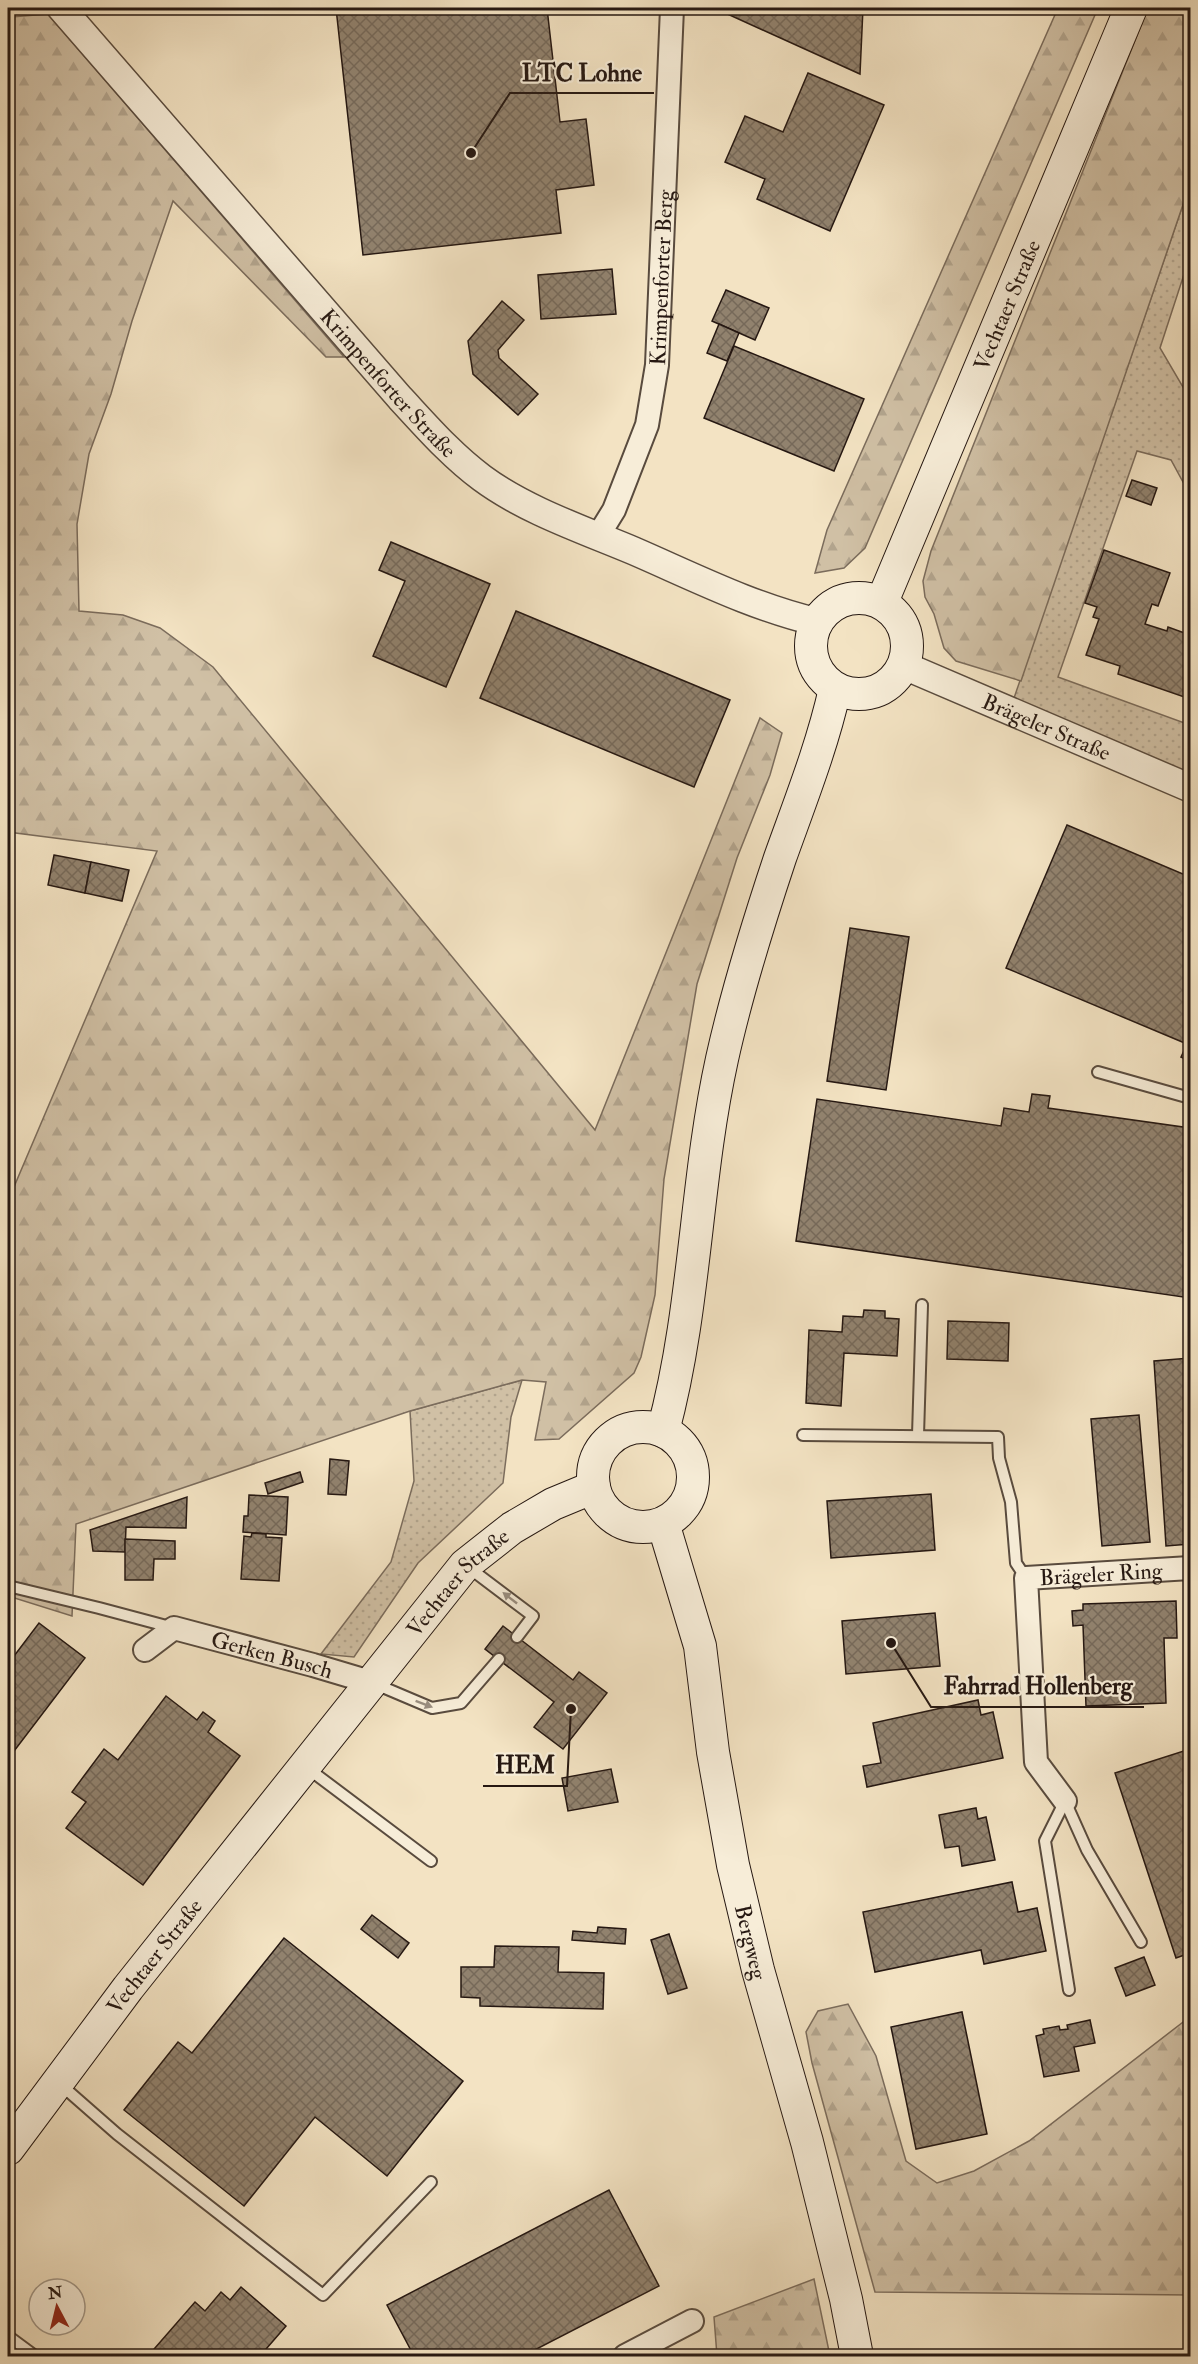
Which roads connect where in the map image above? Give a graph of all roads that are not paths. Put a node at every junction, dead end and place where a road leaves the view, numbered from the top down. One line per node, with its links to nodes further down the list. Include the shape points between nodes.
1 (61, 8): 4 (street, Krimpenforter Straße, via 450,451 512,498)
2 (672, 8): 4 (street, Krimpenforter Berg, via 657,365 647,426 614,510)
3 (1131, 8): 5 (main road, Vechtaer Straße)
4 (598, 536): 6 (street, Krimpenforter Straße, via 778,613)
5 (882, 602): 6 (main road, via 846,599 831,606); 7 (main road, via 905,627)
6 (817, 622): 8 (main road, via 811,638 813,660 820,675)
7 (905, 666): 8 (main road, via 892,681 875,691 859,694); 9 (street, Brägeler Straße)
8 (835, 690): 13 (main road, via 826,730 743,975 722,1060 673,1394)
9 (1191, 788)
10 (1098, 1072): 11 (lane)
11 (1191, 1098)
12 (922, 1305): 15 (lane)
13 (663, 1431): 16 (main road, via 648,1428 618,1434 598,1457); 17 (main road, via 685,1450 693,1477 685,1505)
14 (803, 1435): 15 (lane)
15 (918, 1435): 20 (lane, via 998,1437 999,1458 1011,1502 1016,1563)
16 (594, 1487): 17 (main road, via 608,1512 620,1521 648,1527); 18 (main road, Vechtaer Straße, via 512,1527)
17 (663, 1523): 39 (main road, Bergweg, via 700,1646 733,1865 807,2142)
18 (465, 1565): 23 (lane, one-way to 18, via 533,1616); 26 (main road, Vechtaer Straße)
19 (1191, 1568): 20 (street, Brägeler Ring)
20 (1026, 1578): 28 (street, Brägeler Ring, via 1036,1762)
21 (8, 1586): 22 (lane, Gerken Busch)
22 (174, 1628): 24 (street); 26 (street, Gerken Busch)
23 (517, 1637)
24 (145, 1650)
25 (499, 1659): 26 (lane, one-way to 25, via 432,1708 461,1703)
26 (370, 1682): 27 (main road, Vechtaer Straße)
27 (304, 1766): 29 (lane); 32 (main road, Vechtaer Straße)
28 (1065, 1801): 30 (lane, via 1087,1850); 31 (lane, via 1045,1841)
29 (431, 1861)
30 (1140, 1942)
31 (1069, 1990)
32 (57, 2082): 33 (main road, Vechtaer Straße); 34 (lane, via 117,2134 323,2295)
33 (8, 2149)
34 (431, 2182)
35 (692, 2321): 38 (street)
36 (8, 2336): 37 (lane)
37 (35, 2356)
38 (625, 2356)
39 (857, 2356)

